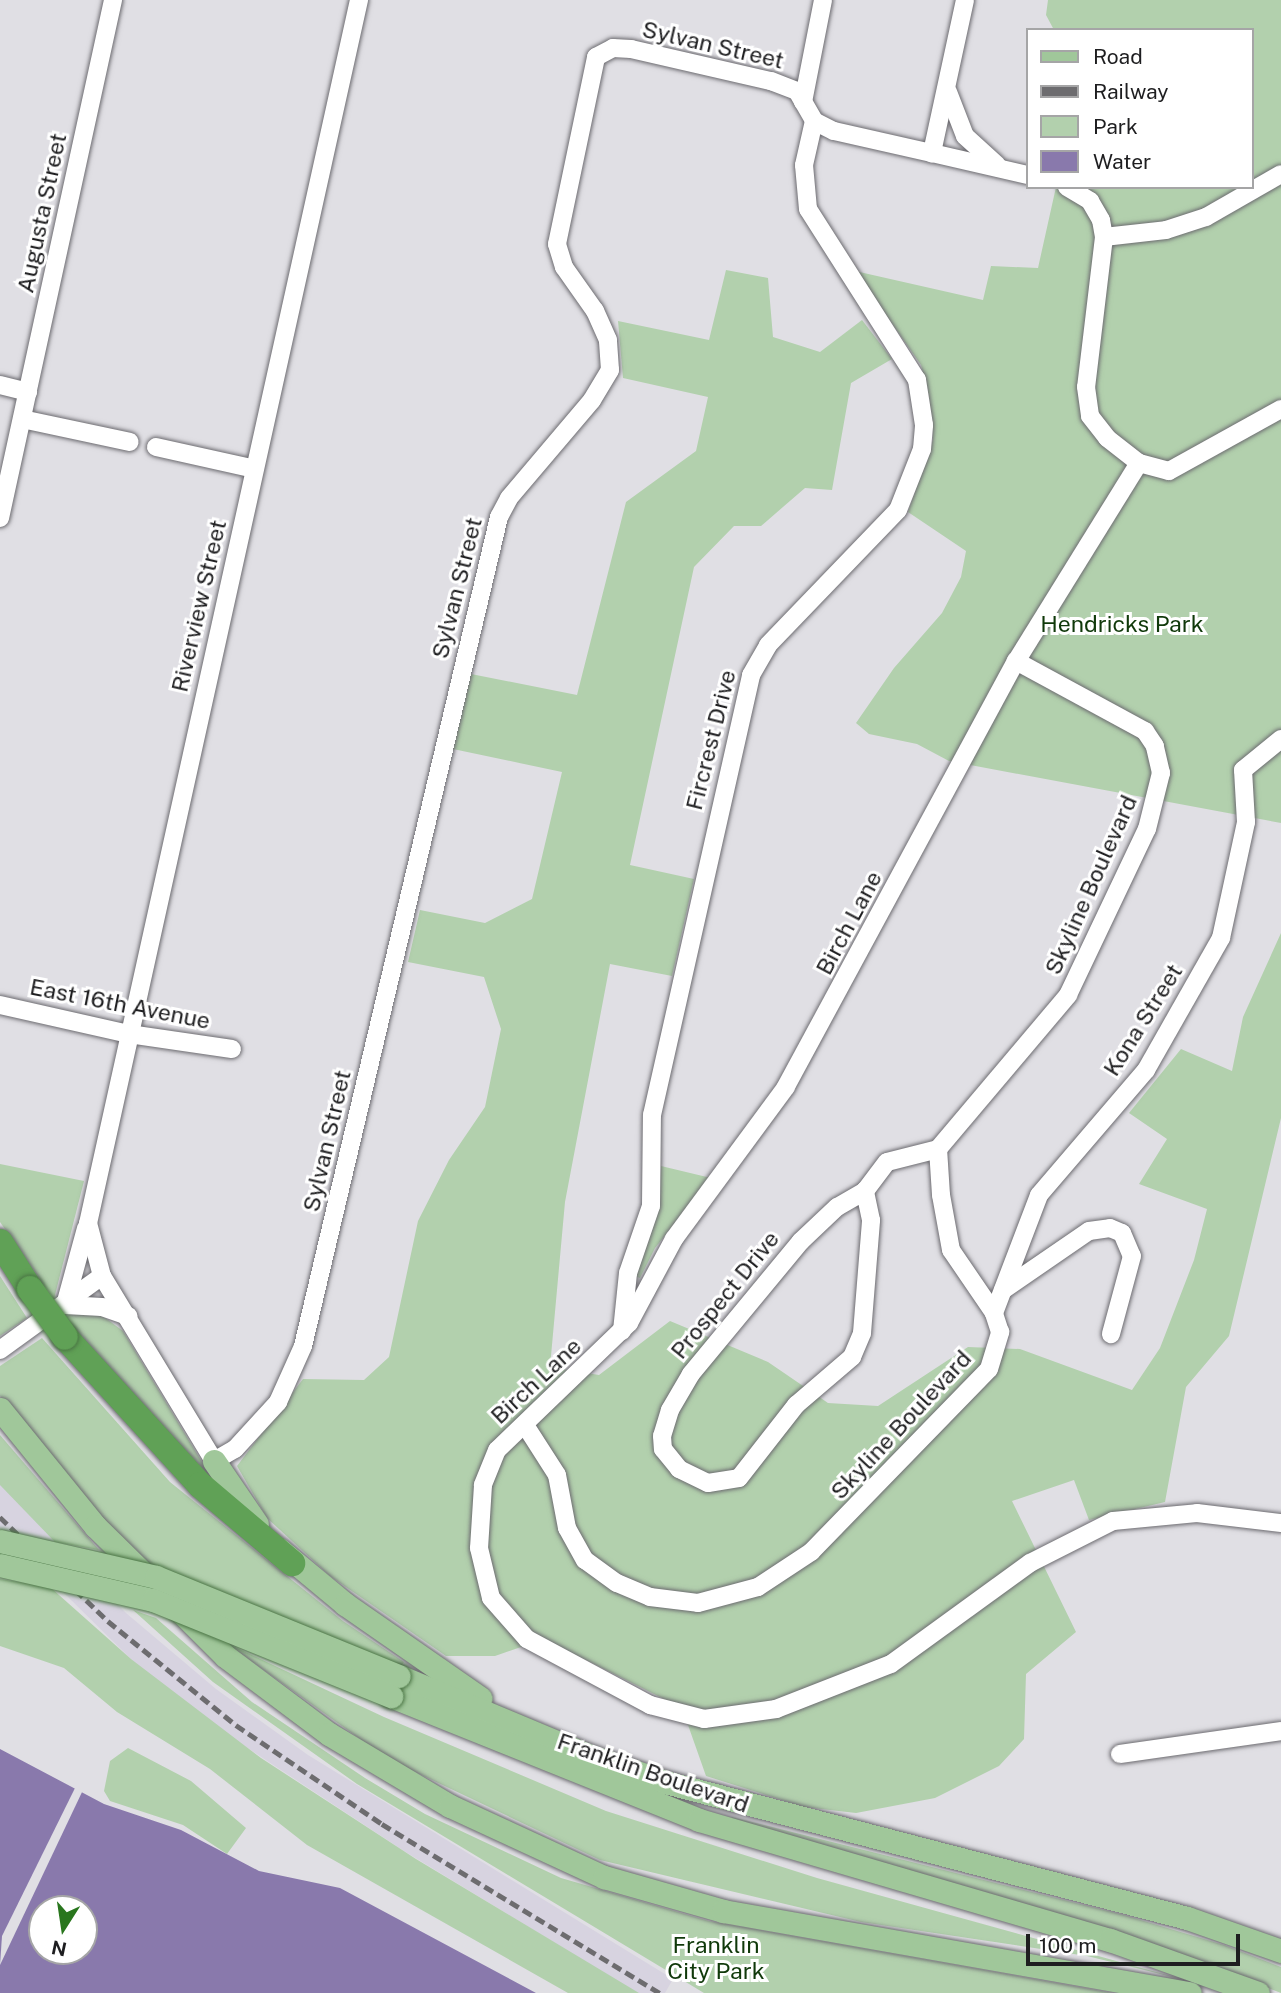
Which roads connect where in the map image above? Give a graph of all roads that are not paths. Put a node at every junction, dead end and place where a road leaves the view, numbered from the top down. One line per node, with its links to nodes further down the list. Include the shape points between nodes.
1 (113, 0): 15 (street, Augusta Street)
2 (359, 0): 21 (street, Riverview Street)
3 (823, 0): 6 (street)
4 (965, 0): 5 (street)
5 (946, 85): 8 (street); 9 (street, via 965,136)
6 (803, 103): 7 (street, Sylvan Street); 42 (street, Sylvan Street, via 797,91 784,86 692,61 612,48 596,57 557,244 564,267 595,311 608,340 610,370 592,400 509,498 499,517 303,1346 278,1402 235,1448)
7 (814, 121): 8 (street, via 835,131); 37 (street, Fircrest Drive, via 804,165 808,209 916,380 924,425 922,449 898,510 768,645 751,675 652,1115 651,1206 628,1273)
8 (932, 153): 9 (street)
9 (1002, 169): 11 (street)
10 (1281, 174): 13 (street, via 1206,217 1166,230)
11 (1026, 175)
12 (1070, 189): 13 (street, via 1090,201)
13 (1104, 237): 20 (street, via 1087,366 1087,404 1096,425)
14 (0, 385): 15 (street)
15 (28, 392): 17 (street, Augusta Street)
16 (1281, 409): 20 (street, via 1181,467 1161,471)
17 (22, 419): 18 (street); 22 (street, Augusta Street)
18 (130, 442)
19 (156, 447): 21 (street)
20 (1139, 463): 23 (street, Birch Lane)
21 (255, 469): 26 (street, Riverview Street)
22 (0, 518)
23 (1016, 662): 28 (street, Skyline Boulevard, via 1145,731 1155,746 1159,789 1147,829 1068,995); 37 (street, Birch Lane, via 807,1052 750,1141 674,1239 638,1310)
24 (1281, 739): 33 (street, Kona Street, via 1243,770 1246,822 1221,938 1146,1070 1039,1195)
25 (0, 1005): 26 (street, East 16th Avenue)
26 (130, 1034): 27 (street, East 16th Avenue); 30 (street, Riverview Street)
27 (232, 1049)
28 (938, 1149): 29 (street, Prospect Drive, via 887,1162); 35 (street, Skyline Boulevard, via 951,1250)
29 (864, 1191): 29 (street, Prospect Drive, via 837,1207 801,1241 691,1374 667,1417 662,1436 663,1449 679,1469 708,1483 739,1478 796,1405 852,1357 862,1333 871,1220)
30 (88, 1223): 32 (street, Riverview Street); 34 (street, Riverview Street)
31 (0, 1242): 45 (highway, bridge, via 65,1337 200,1485)
32 (102, 1276): 34 (street); 36 (street, Riverview Street)
33 (1003, 1290): 35 (street, Kona Street); 38 (street, via 1089,1231 1110,1228 1122,1233 1132,1256)
34 (65, 1305): 36 (street, via 102,1307); 39 (street)
35 (993, 1313): 41 (street, Skyline Boulevard, via 1001,1339 989,1369 911,1445 841,1526 776,1577 717,1600 660,1600 617,1583 585,1560 567,1528 557,1475)
36 (128, 1316): 42 (street, Riverview Street)
37 (622, 1331): 41 (street, Birch Lane)
38 (1111, 1334)
39 (0, 1350)
40 (0, 1409): 52 (main road, via 96,1526 225,1656 329,1734 450,1807 604,1877 723,1911)
41 (525, 1425): 43 (street, Birch Lane, via 497,1450 481,1495 479,1548 491,1598 512,1626 554,1656 650,1705 685,1717 730,1718 776,1709 891,1664 1030,1563 1113,1521 1197,1513)
42 (214, 1461): 45 (main road, via 239,1500)
43 (1281, 1523)
44 (0, 1541): 47 (main road, Franklin Boulevard, bridge, via 156,1577)
45 (292, 1563): 48 (main road, via 391,1638)
46 (0, 1564): 47 (main road, Franklin Boulevard, bridge, via 153,1600)
47 (395, 1686): 48 (main road, Franklin Boulevard); 53 (main road, Franklin Boulevard, via 699,1820 1110,1940)
48 (527, 1728): 51 (main road, Franklin Boulevard, via 593,1758 741,1804 1097,1893)
49 (1281, 1731): 50 (street)
50 (1120, 1754)
51 (1281, 1951)
52 (1190, 1993)
53 (1258, 1993)

